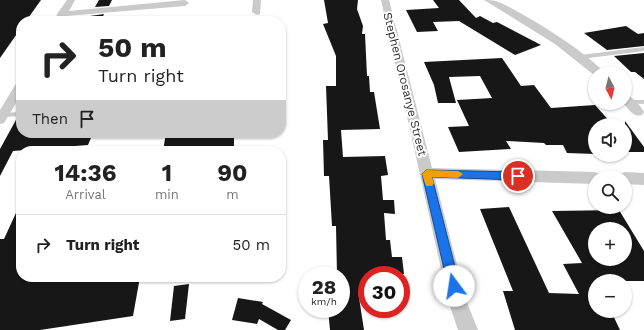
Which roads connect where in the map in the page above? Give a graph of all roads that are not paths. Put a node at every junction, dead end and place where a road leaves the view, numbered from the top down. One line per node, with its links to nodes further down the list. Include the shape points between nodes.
1 (71, 0): 7 (street)
2 (257, 0): 6 (street)
3 (386, 0): 17 (street, Stephen Orosanye Street)
4 (488, 0): 10 (street, via 542,30)
5 (185, 3): 8 (street)
6 (257, 12)
7 (61, 16)
8 (77, 16)
9 (644, 49): 10 (lane)
10 (581, 57): 11 (street)
11 (591, 66)
12 (16, 92): 16 (street)
13 (632, 102): 14 (street)
14 (641, 107)
15 (16, 115): 16 (lane)
16 (1, 118)
17 (426, 174): 18 (street); 21 (street, Stephen Orosanye Street, via 457,300)
18 (588, 178)
19 (632, 178): 20 (street)
20 (644, 179)
21 (468, 330)

